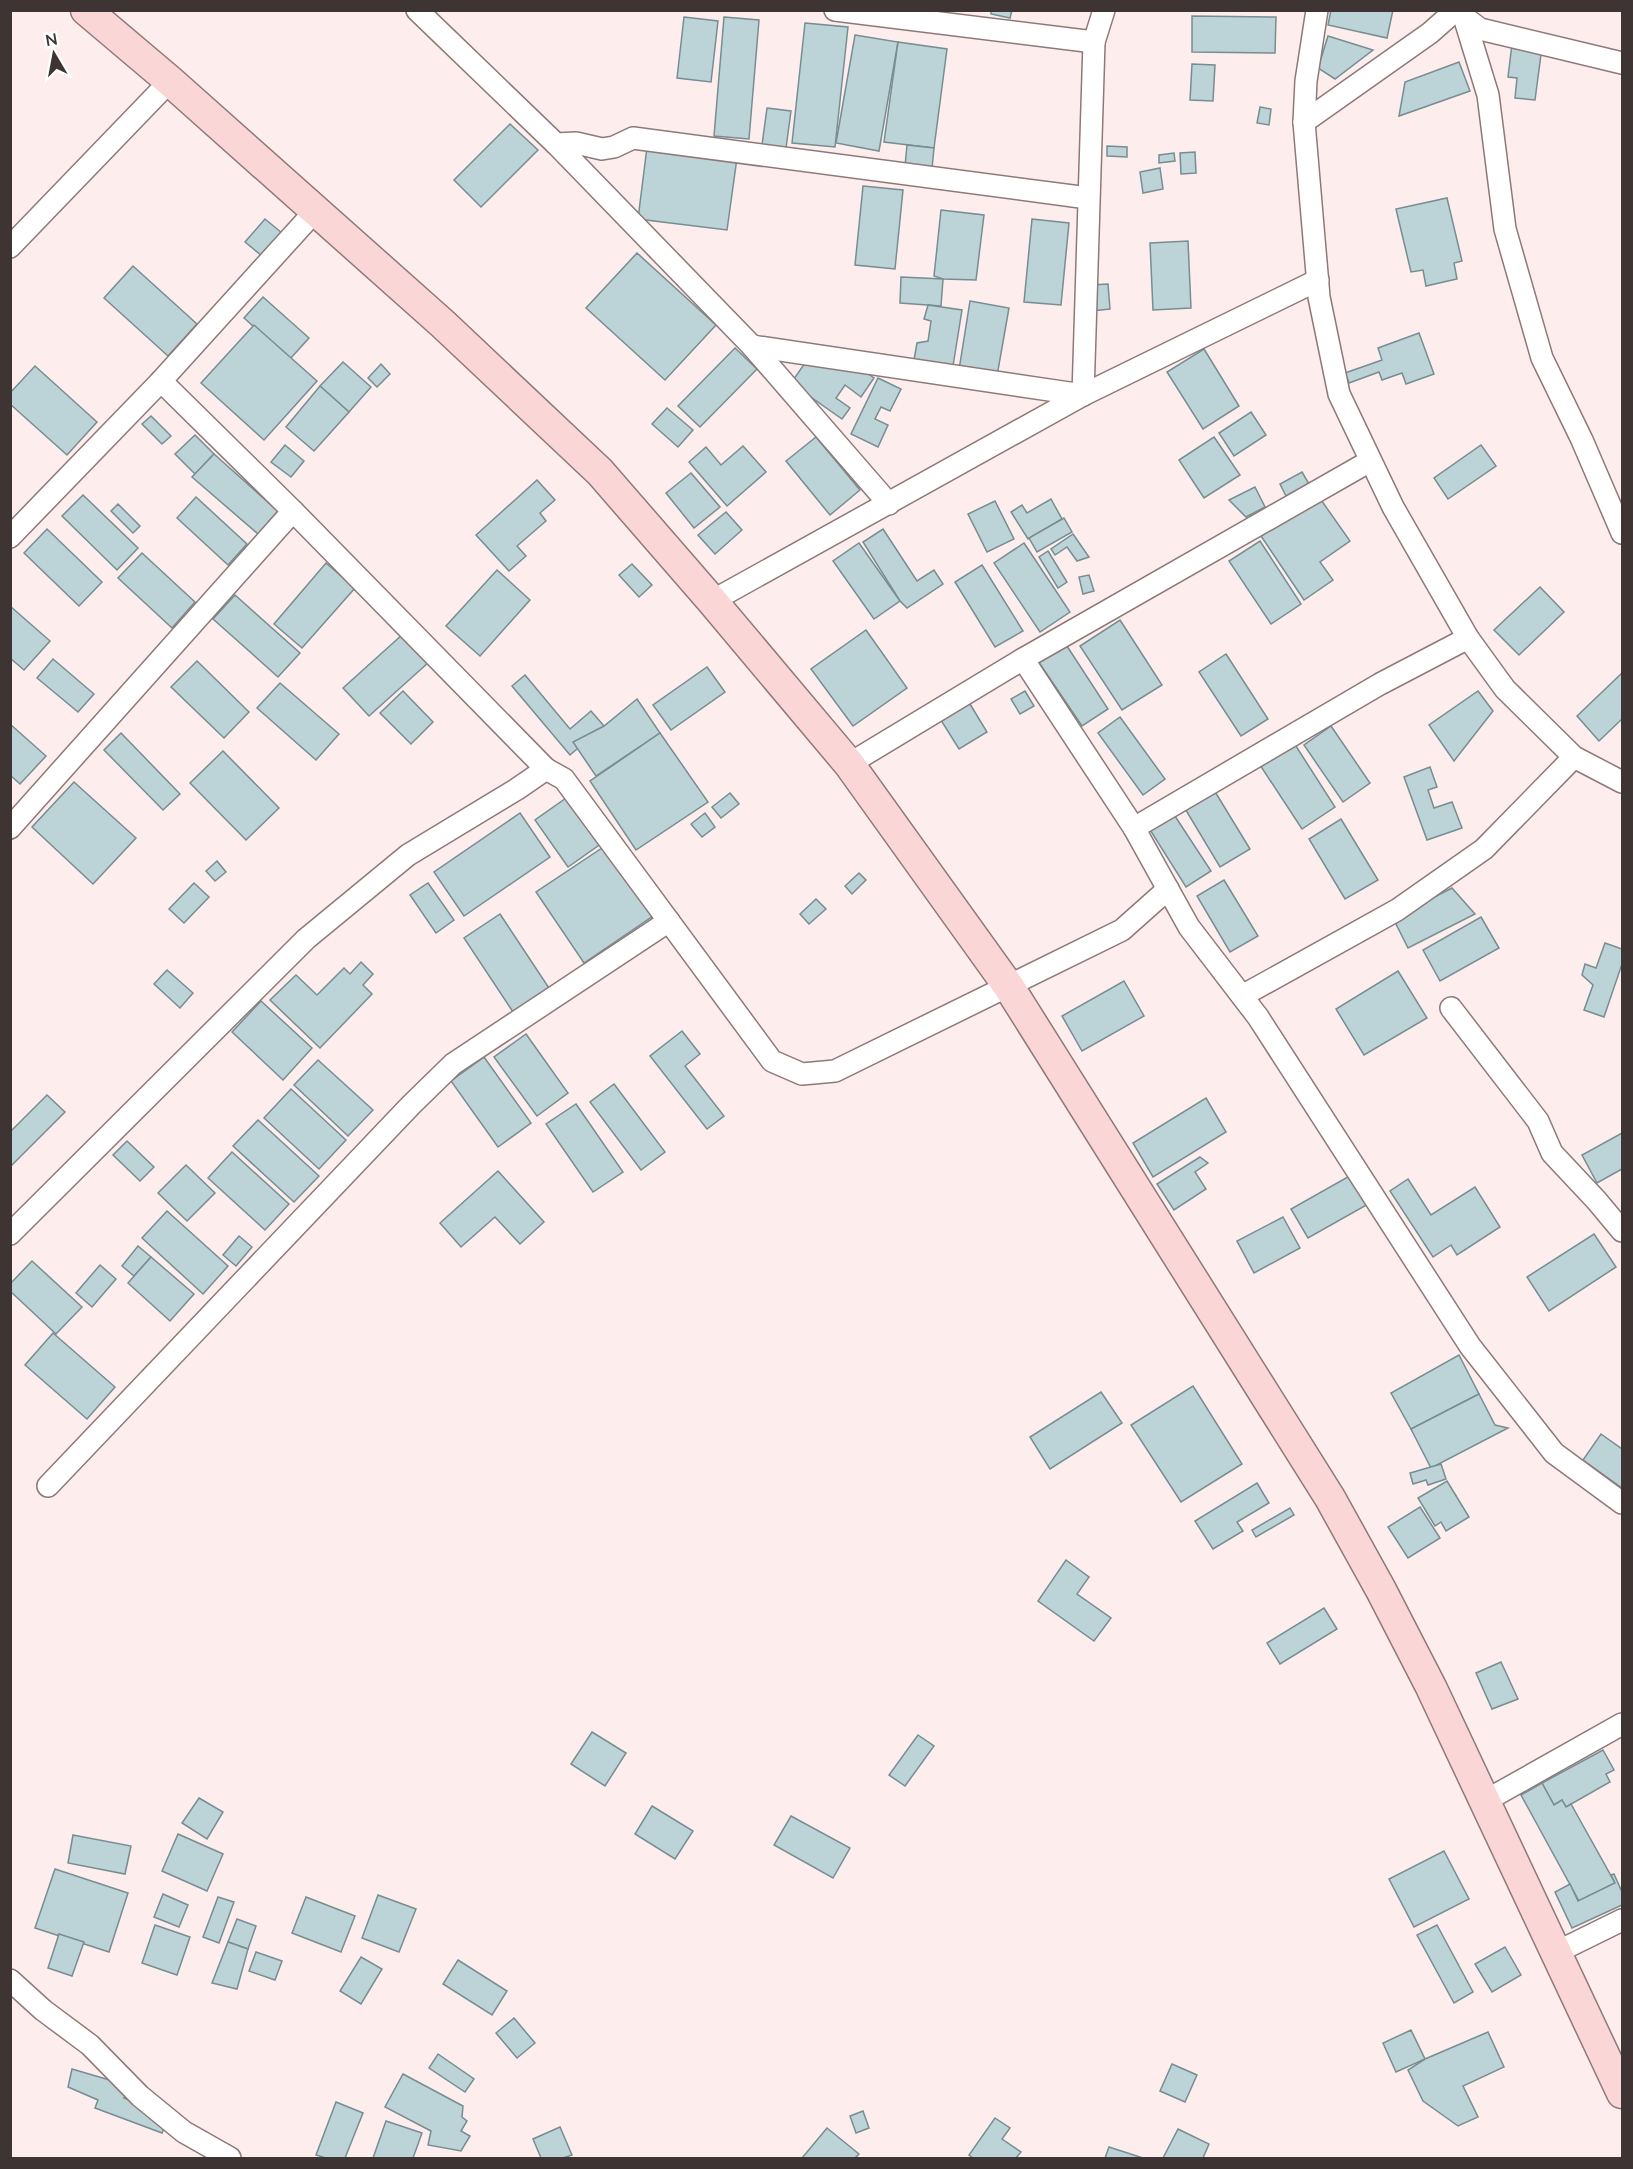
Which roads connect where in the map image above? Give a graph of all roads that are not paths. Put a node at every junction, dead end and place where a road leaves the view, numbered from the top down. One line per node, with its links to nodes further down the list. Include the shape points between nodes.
1 (86, 10): 9 (main road)
2 (417, 10): 11 (street)
3 (835, 10): 7 (street)
4 (1104, 10): 7 (street)
5 (1317, 10): 10 (street)
6 (1456, 10): 10 (street, via 1430,33)
7 (1094, 42): 12 (street)
8 (1623, 63): 22 (street, via 1480,29 1464,17 1488,95 1505,229 1542,358)
9 (170, 81): 13 (main road); 14 (street)
10 (1304, 122): 15 (street)
11 (556, 144): 12 (street, via 602,148 633,138); 16 (street)
12 (1088, 198): 18 (street)
13 (316, 210): 17 (street); 24 (main road, via 600,472)
14 (13, 239)
15 (1318, 280): 18 (street); 19 (street, via 1339,394)
16 (752, 346): 18 (street); 20 (street)
17 (161, 381): 21 (street); 23 (street)
18 (1083, 395): 20 (street)
19 (1370, 461): 25 (street); 26 (street)
20 (889, 504): 24 (street)
21 (293, 511): 29 (street); 31 (street)
22 (1623, 533)
23 (10, 537)
24 (712, 600): 28 (main road)
25 (1468, 638): 27 (street, via 1505,688); 32 (street, via 1380,684)
26 (1023, 659): 28 (street); 32 (street)
27 (1574, 757): 30 (street); 36 (street, via 1484,849 1397,910)
28 (849, 764): 35 (main road)
29 (546, 769): 34 (street, via 564,778); 39 (street, via 408,855 306,939)
30 (1623, 782)
31 (10, 828)
32 (1134, 828): 33 (street)
33 (1168, 889): 35 (street, via 1122,930); 36 (street, via 1189,927)
34 (669, 921): 35 (street, via 772,1061 802,1074 835,1071); 40 (street, via 453,1064)
35 (1009, 987): 43 (main road, via 1330,1498 1426,1678)
36 (1242, 996): 41 (street, via 1470,1346 1554,1453)
37 (1450, 1008): 38 (street, via 1538,1121 1552,1153)
38 (1623, 1231)
39 (10, 1234)
40 (48, 1486)
41 (1623, 1503)
42 (1622, 1732): 43 (street)
43 (1485, 1801): 45 (main road)
44 (1623, 1920): 45 (street)
45 (1557, 1953): 47 (main road)
46 (10, 1980): 48 (street, via 90,2045 140,2096 184,2132)
47 (1623, 2092)
48 (230, 2158)

